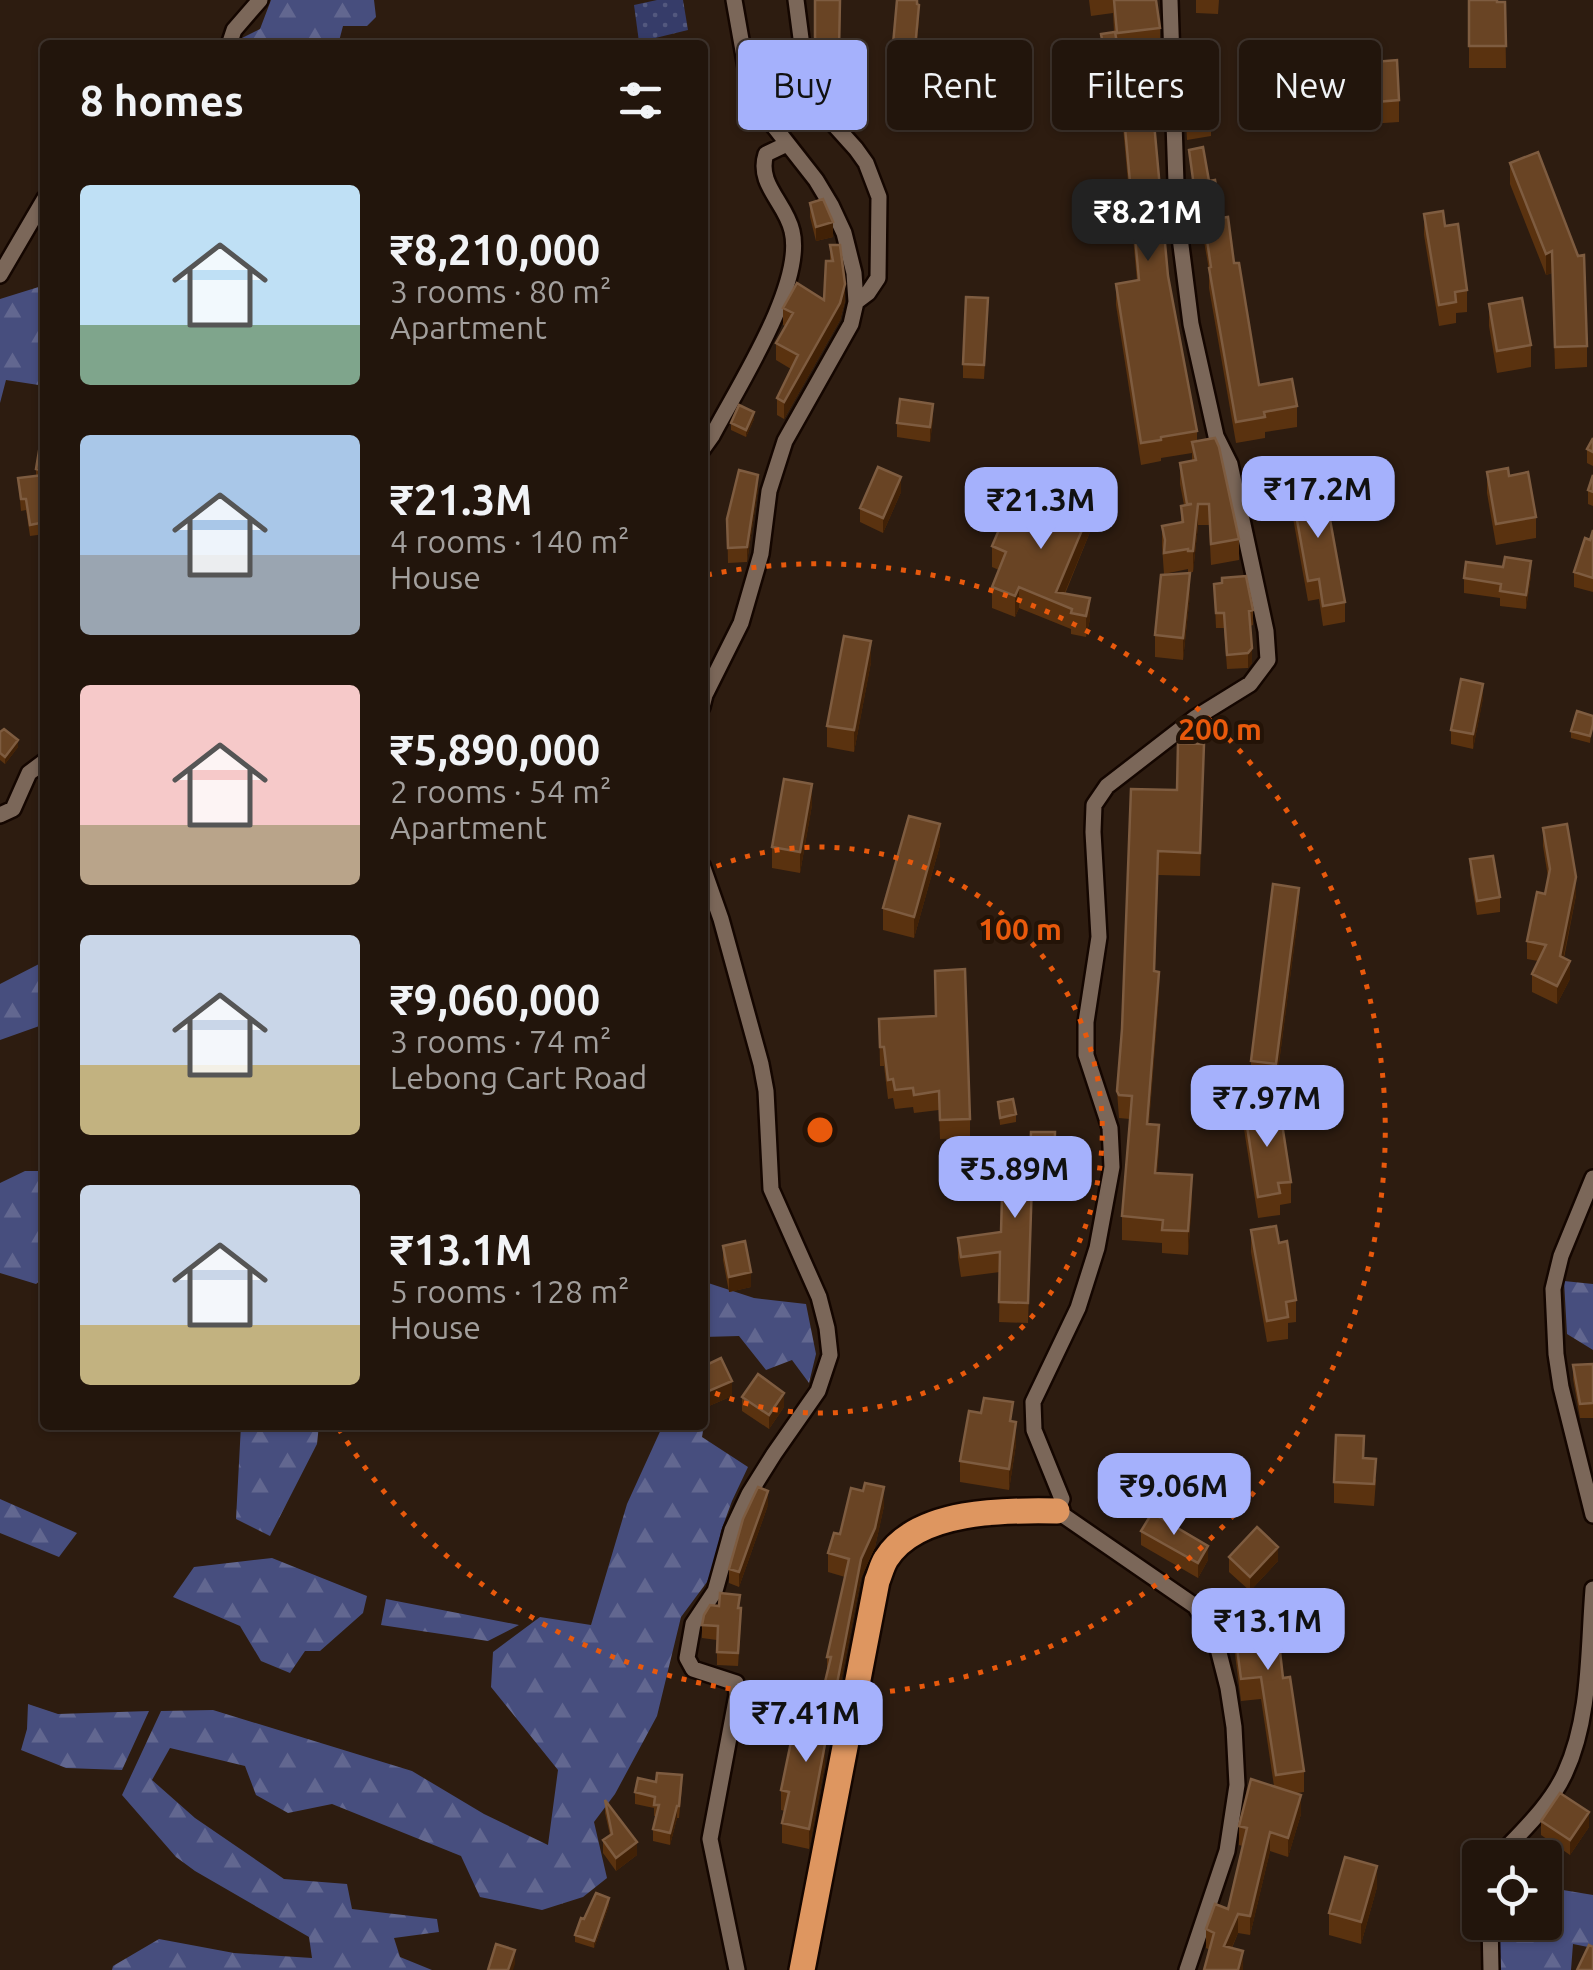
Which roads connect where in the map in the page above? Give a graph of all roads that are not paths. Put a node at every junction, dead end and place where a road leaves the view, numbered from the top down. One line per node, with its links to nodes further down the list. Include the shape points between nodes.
1 (260, 0): 5 (street)
2 (734, 0): 6 (street, via 748,79)
3 (796, 0): 9 (street, via 820,109 866,163 878,196 878,278)
4 (1170, 0): 16 (street, via 1177,214 1191,324 1216,436 1230,464 1268,660 1250,684 1194,718 1108,786 1094,805 1100,937 1086,1055 1110,1128 1112,1167 1078,1308 1033,1402 1034,1430 1062,1499)
5 (230, 40)
6 (787, 144): 9 (street, via 816,180 844,234); 10 (street, via 766,154 762,166 793,232 787,286)
7 (40, 207): 8 (street)
8 (0, 275)
9 (856, 302): 11 (street, via 851,324 785,441 741,623)
10 (708, 442)
11 (708, 688)
12 (40, 764): 13 (street, via 29,772 13,809)
13 (0, 815)
14 (708, 882): 21 (street, via 761,1064 771,1189 819,1297 830,1355 818,1391 732,1530 715,1591 692,1624 687,1658 693,1669 736,1683 710,1840)
15 (1593, 1178): 17 (street, via 1553,1290 1561,1387)
16 (1057, 1510): 22 (highway, via 958,1517 909,1535 886,1558); 23 (street, via 1195,1606 1215,1637 1234,1727 1237,1785 1227,1851)
17 (1593, 1515)
18 (1593, 1589): 19 (street, via 1578,1738 1564,1776)
19 (1516, 1840)
20 (1490, 1940): 24 (street)
21 (737, 1970)
22 (802, 1970)
23 (1187, 1970)
24 (1491, 1970)

